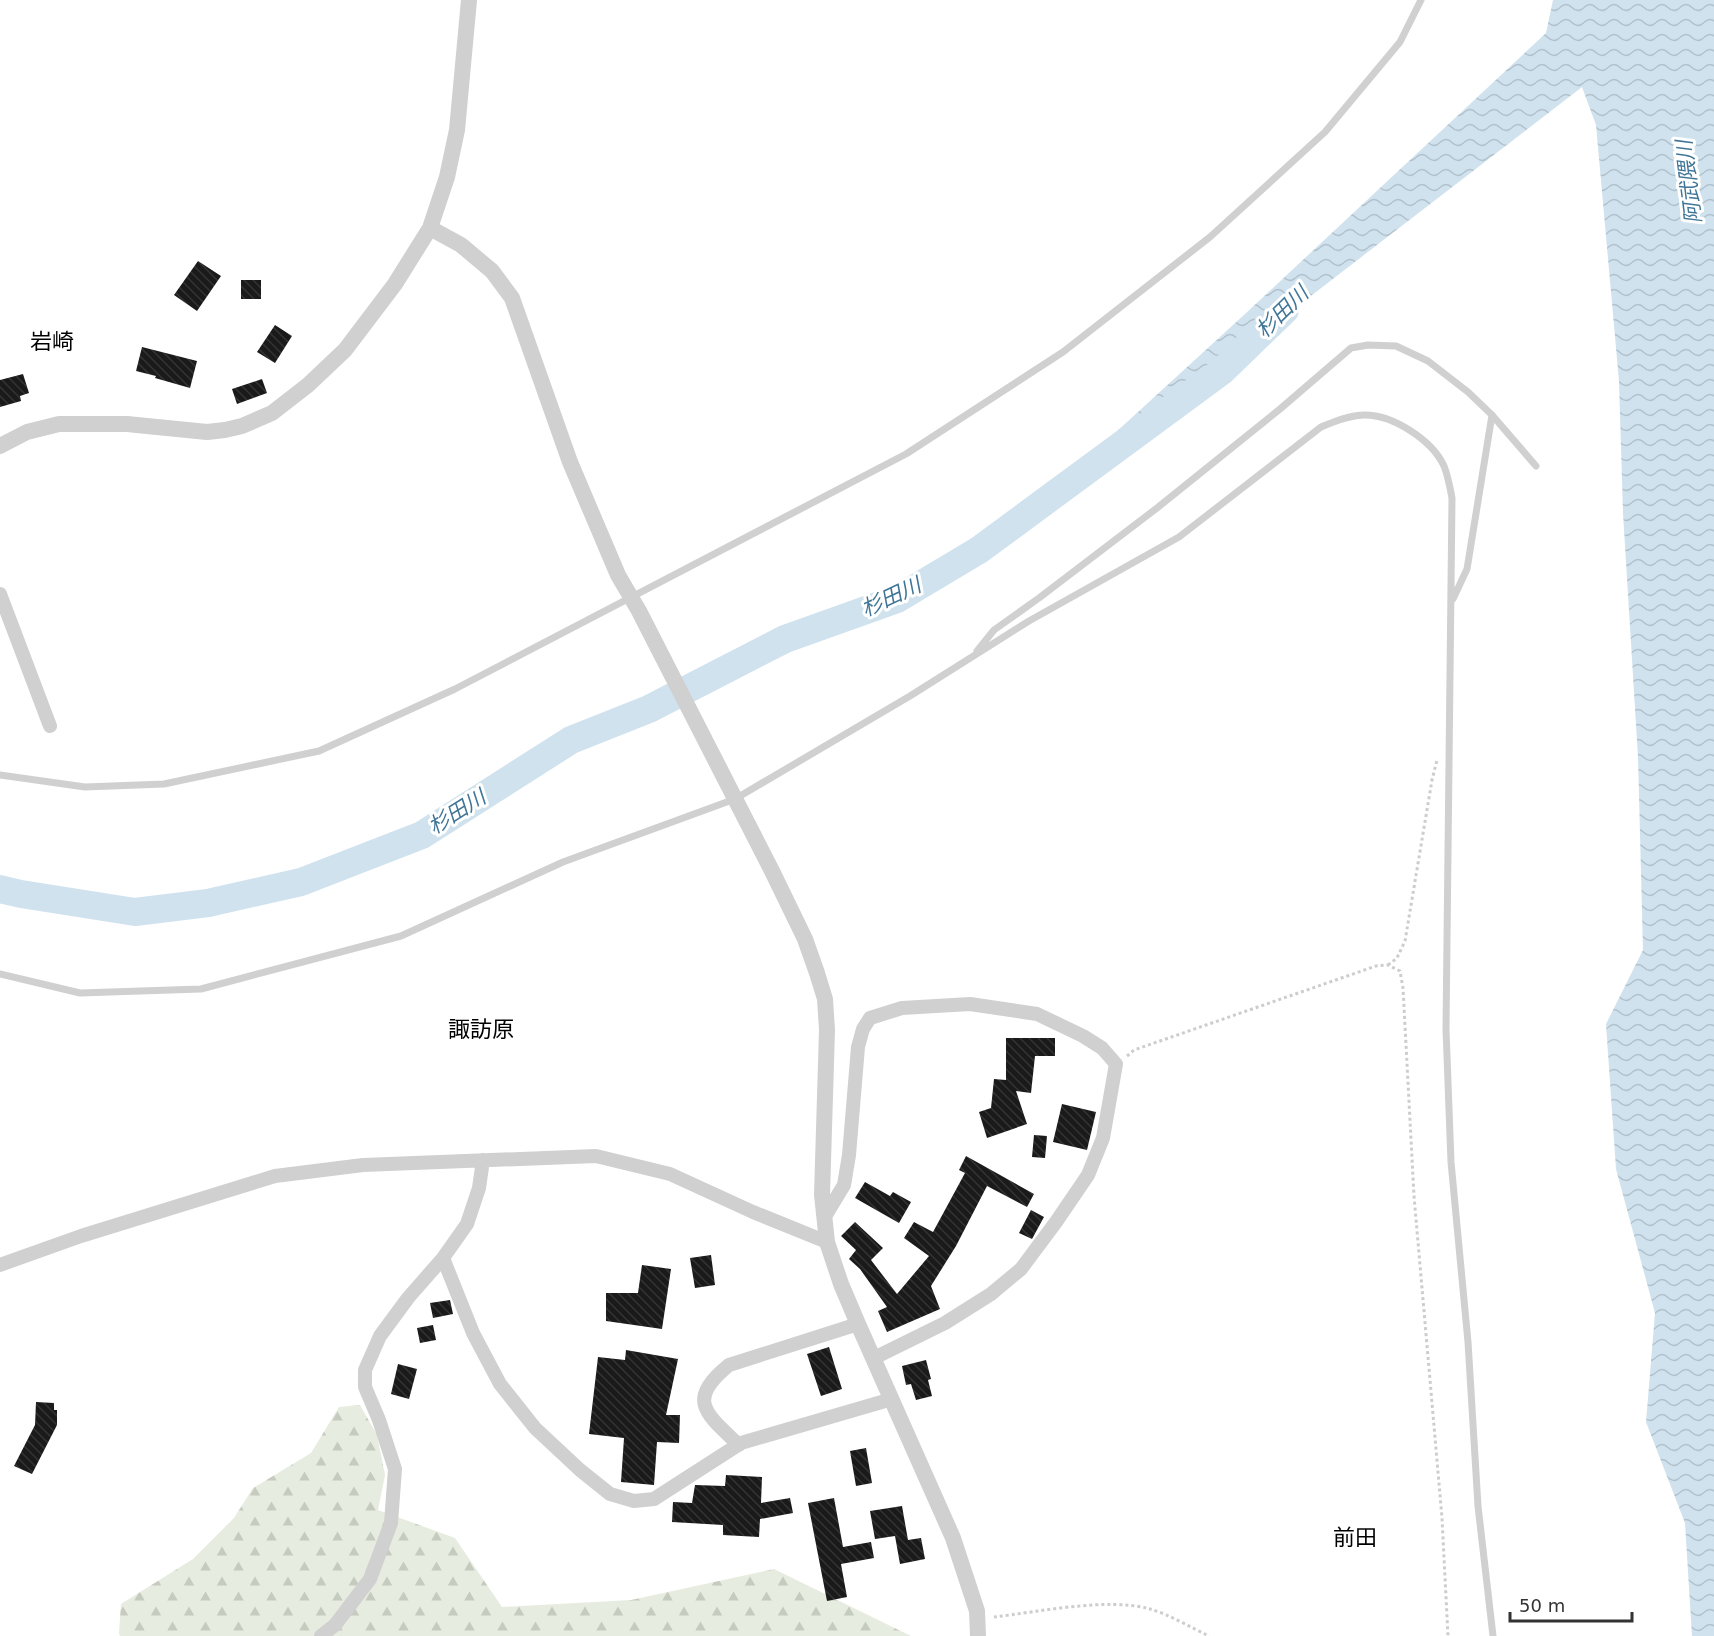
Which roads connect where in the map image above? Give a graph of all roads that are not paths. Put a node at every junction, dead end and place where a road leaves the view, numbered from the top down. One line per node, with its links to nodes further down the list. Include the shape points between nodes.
1 (469, 0): 3 (street, via 457,130)
2 (1421, 0): 9 (lane, via 1400,42 1325,132 1210,237 1063,352 906,454)
3 (430, 228): 5 (street, via 395,284 345,350 272,413 242,426 207,432 127,424 59,424 27,432); 9 (street, via 461,245 492,270 512,298 570,462)
4 (1492, 415): 6 (lane); 8 (lane, via 1467,569); 10 (lane, via 1428,362 1396,346 1351,348 1157,508 994,630)
5 (0, 446)
6 (1536, 466)
7 (0, 594): 11 (street)
8 (1451, 602): 10 (lane, via 1452,498 1444,466 1414,432 1390,419 1366,415 1321,427 1179,537); 26 (lane, via 1446,1029 1451,1162 1478,1506)
9 (635, 604): 12 (lane, via 319,751 164,784 85,787); 13 (street)
10 (974, 656): 13 (lane)
11 (50, 726)
12 (0, 775)
13 (735, 799): 14 (lane, via 563,862 401,936 201,989 80,993); 16 (street, via 805,939 825,999)
14 (0, 974)
15 (483, 1160): 17 (street, via 596,1156 670,1173); 18 (street, via 467,1224); 19 (street, via 363,1166 275,1176)
16 (824, 1218): 17 (street); 21 (street, via 844,1185 858,1047 870,1018 902,1008 970,1004 1037,1014 1102,1048 1116,1064 1102,1138 1088,1175 1021,1269 991,1294 945,1323)
17 (827, 1242): 20 (street)
18 (443, 1258): 23 (street, via 473,1333 500,1384 535,1428 610,1494 634,1501 654,1499); 24 (street, via 380,1336 365,1370 365,1387 395,1469 391,1523 370,1579 335,1625)
19 (0, 1265)
20 (858, 1324): 21 (street); 23 (street, via 729,1365 712,1379 703,1395 705,1408)
21 (874, 1358): 22 (street)
22 (892, 1399): 23 (street); 25 (street, via 953,1538 971,1591)
23 (739, 1444)
24 (321, 1636)
25 (978, 1636)
26 (1493, 1636)

